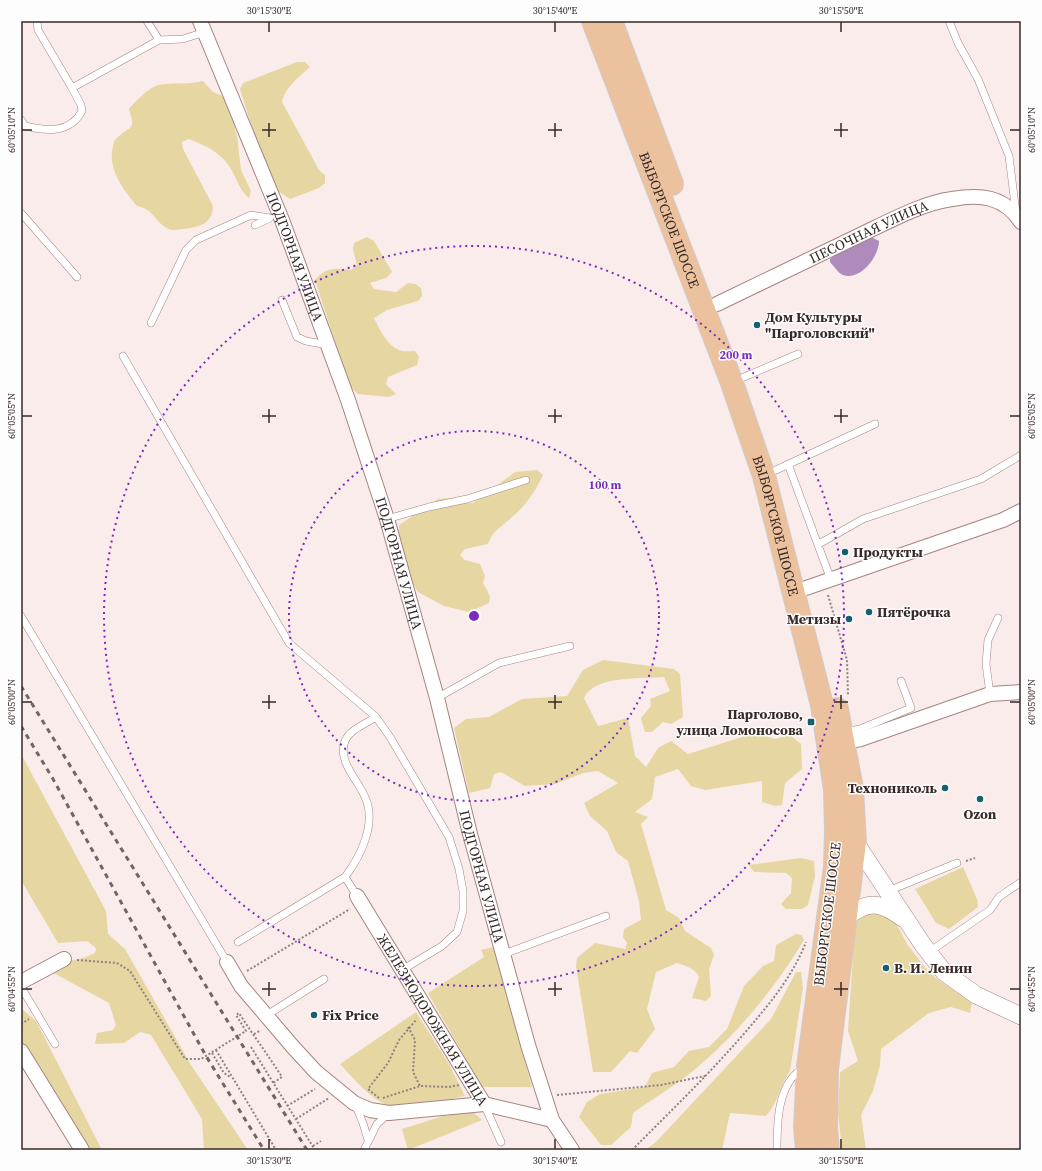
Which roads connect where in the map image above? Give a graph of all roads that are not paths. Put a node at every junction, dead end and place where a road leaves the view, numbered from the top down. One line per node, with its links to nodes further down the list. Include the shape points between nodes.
1 (37, 21): 8 (lane, via 38,30)
2 (147, 21): 7 (lane)
3 (593, 21): 61 (main road, ВЫБОРГСКОЕ ШОССЕ, via 732,383 764,476 822,705 835,790 835,852)
4 (611, 21): 16 (main road, ВЫБОРГСКОЕ ШОССЕ)
5 (949, 21): 11 (lane, via 978,79 1009,156)
6 (203, 27): 7 (lane, via 183,39); 12 (street, ПОДГОРНАЯ УЛИЦА)
7 (159, 40): 8 (lane)
8 (72, 88): 9 (lane, via 82,111 73,123 58,130 39,129 25,126)
9 (21, 120)
10 (21, 213): 14 (lane)
11 (1018, 218): 16 (street, ПЕСОЧНАЯ УЛИЦА, via 1003,202 989,198 951,199 905,214)
12 (276, 219): 13 (lane); 17 (lane, via 251,215 196,240 186,250); 18 (street, ПОДГОРНАЯ УЛИЦА)
13 (255, 225)
14 (77, 277)
15 (282, 300): 18 (lane, via 298,337)
16 (717, 304): 21 (main road, ВЫБОРГСКОЕ ШОССЕ)
17 (151, 322)
18 (328, 345): 27 (street, ПОДГОРНАЯ УЛИЦА)
19 (798, 354): 21 (lane)
20 (123, 356): 37 (lane, via 289,643)
21 (744, 377): 24 (main road, ВЫБОРГСКОЕ ШОССЕ)
22 (875, 424): 24 (lane)
23 (1021, 456): 28 (lane, via 981,479 863,518)
24 (782, 467): 28 (lane); 29 (main road, ВЫБОРГСКОЕ ШОССЕ)
25 (526, 480): 27 (lane, via 467,499)
26 (1021, 511): 29 (street, via 1003,520)
27 (388, 519): 36 (street, ПОДГОРНАЯ УЛИЦА)
28 (819, 544): 29 (lane)
29 (820, 583): 38 (main road, ВЫБОРГСКОЕ ШОССЕ)
30 (21, 616): 52 (lane)
31 (998, 618): 35 (lane, via 988,640 986,664)
32 (570, 646): 36 (lane, via 499,663)
33 (901, 680): 38 (lane, via 911,708)
34 (1021, 692): 35 (street)
35 (990, 694): 38 (street, via 861,739)
36 (437, 698): 50 (street, ПОДГОРНАЯ УЛИЦА, via 468,827)
37 (376, 717): 41 (lane, via 350,734 345,741 344,758 366,798 368,819 362,849); 53 (lane, via 449,837 463,891 463,911 457,932 442,946)
38 (843, 737): 39 (main road, ВЫБОРГСКОЕ ШОССЕ, via 852,789)
39 (855, 842): 43 (street); 46 (main road, ВЫБОРГСКОЕ ШОССЕ)
40 (957, 863): 43 (lane)
41 (345, 877): 44 (lane); 48 (lane)
42 (1021, 882): 49 (lane, via 999,896 990,910)
43 (888, 891): 47 (street)
44 (359, 899): 53 (street, ЖЕЛЕЗНОДОРОЖНАЯ УЛИЦА)
45 (606, 916): 50 (lane)
46 (846, 919): 47 (street, via 862,906 877,904 892,910); 73 (main road, ВЫБОРГСКОЕ ШОССЕ, via 827,1070)
47 (910, 924): 49 (street)
48 (238, 942)
49 (929, 952): 58 (street, via 944,972 976,995)
50 (504, 954): 65 (street, ПОДГОРНАЯ УЛИЦА, via 528,1045)
51 (64, 959): 55 (street)
52 (227, 962): 57 (street, via 236,978)
53 (402, 970): 63 (street, ЖЕЛЕЗНОДОРОЖНАЯ УЛИЦА)
54 (324, 979): 57 (lane)
55 (21, 982)
56 (21, 987): 59 (lane)
57 (267, 1015): 62 (street, via 327,1082)
58 (1021, 1016)
59 (55, 1044)
60 (21, 1051): 68 (street)
61 (808, 1066): 71 (lane, via 797,1072 784,1094 777,1122); 72 (main road, ВЫБОРГСКОЕ ШОССЕ, via 805,1127)
62 (354, 1103): 64 (street, via 370,1110); 66 (lane)
63 (484, 1104): 64 (street); 65 (street, ЖЕЛЕЗНОДОРОЖНАЯ УЛИЦА); 67 (lane)
64 (389, 1113): 66 (lane, via 377,1124)
65 (552, 1120): 70 (street, ПОДГОРНАЯ УЛИЦА)
66 (368, 1140): 69 (lane)
67 (501, 1142)
68 (82, 1150)
69 (364, 1150)
70 (572, 1150)
71 (777, 1150)
72 (807, 1150)
73 (828, 1150)

